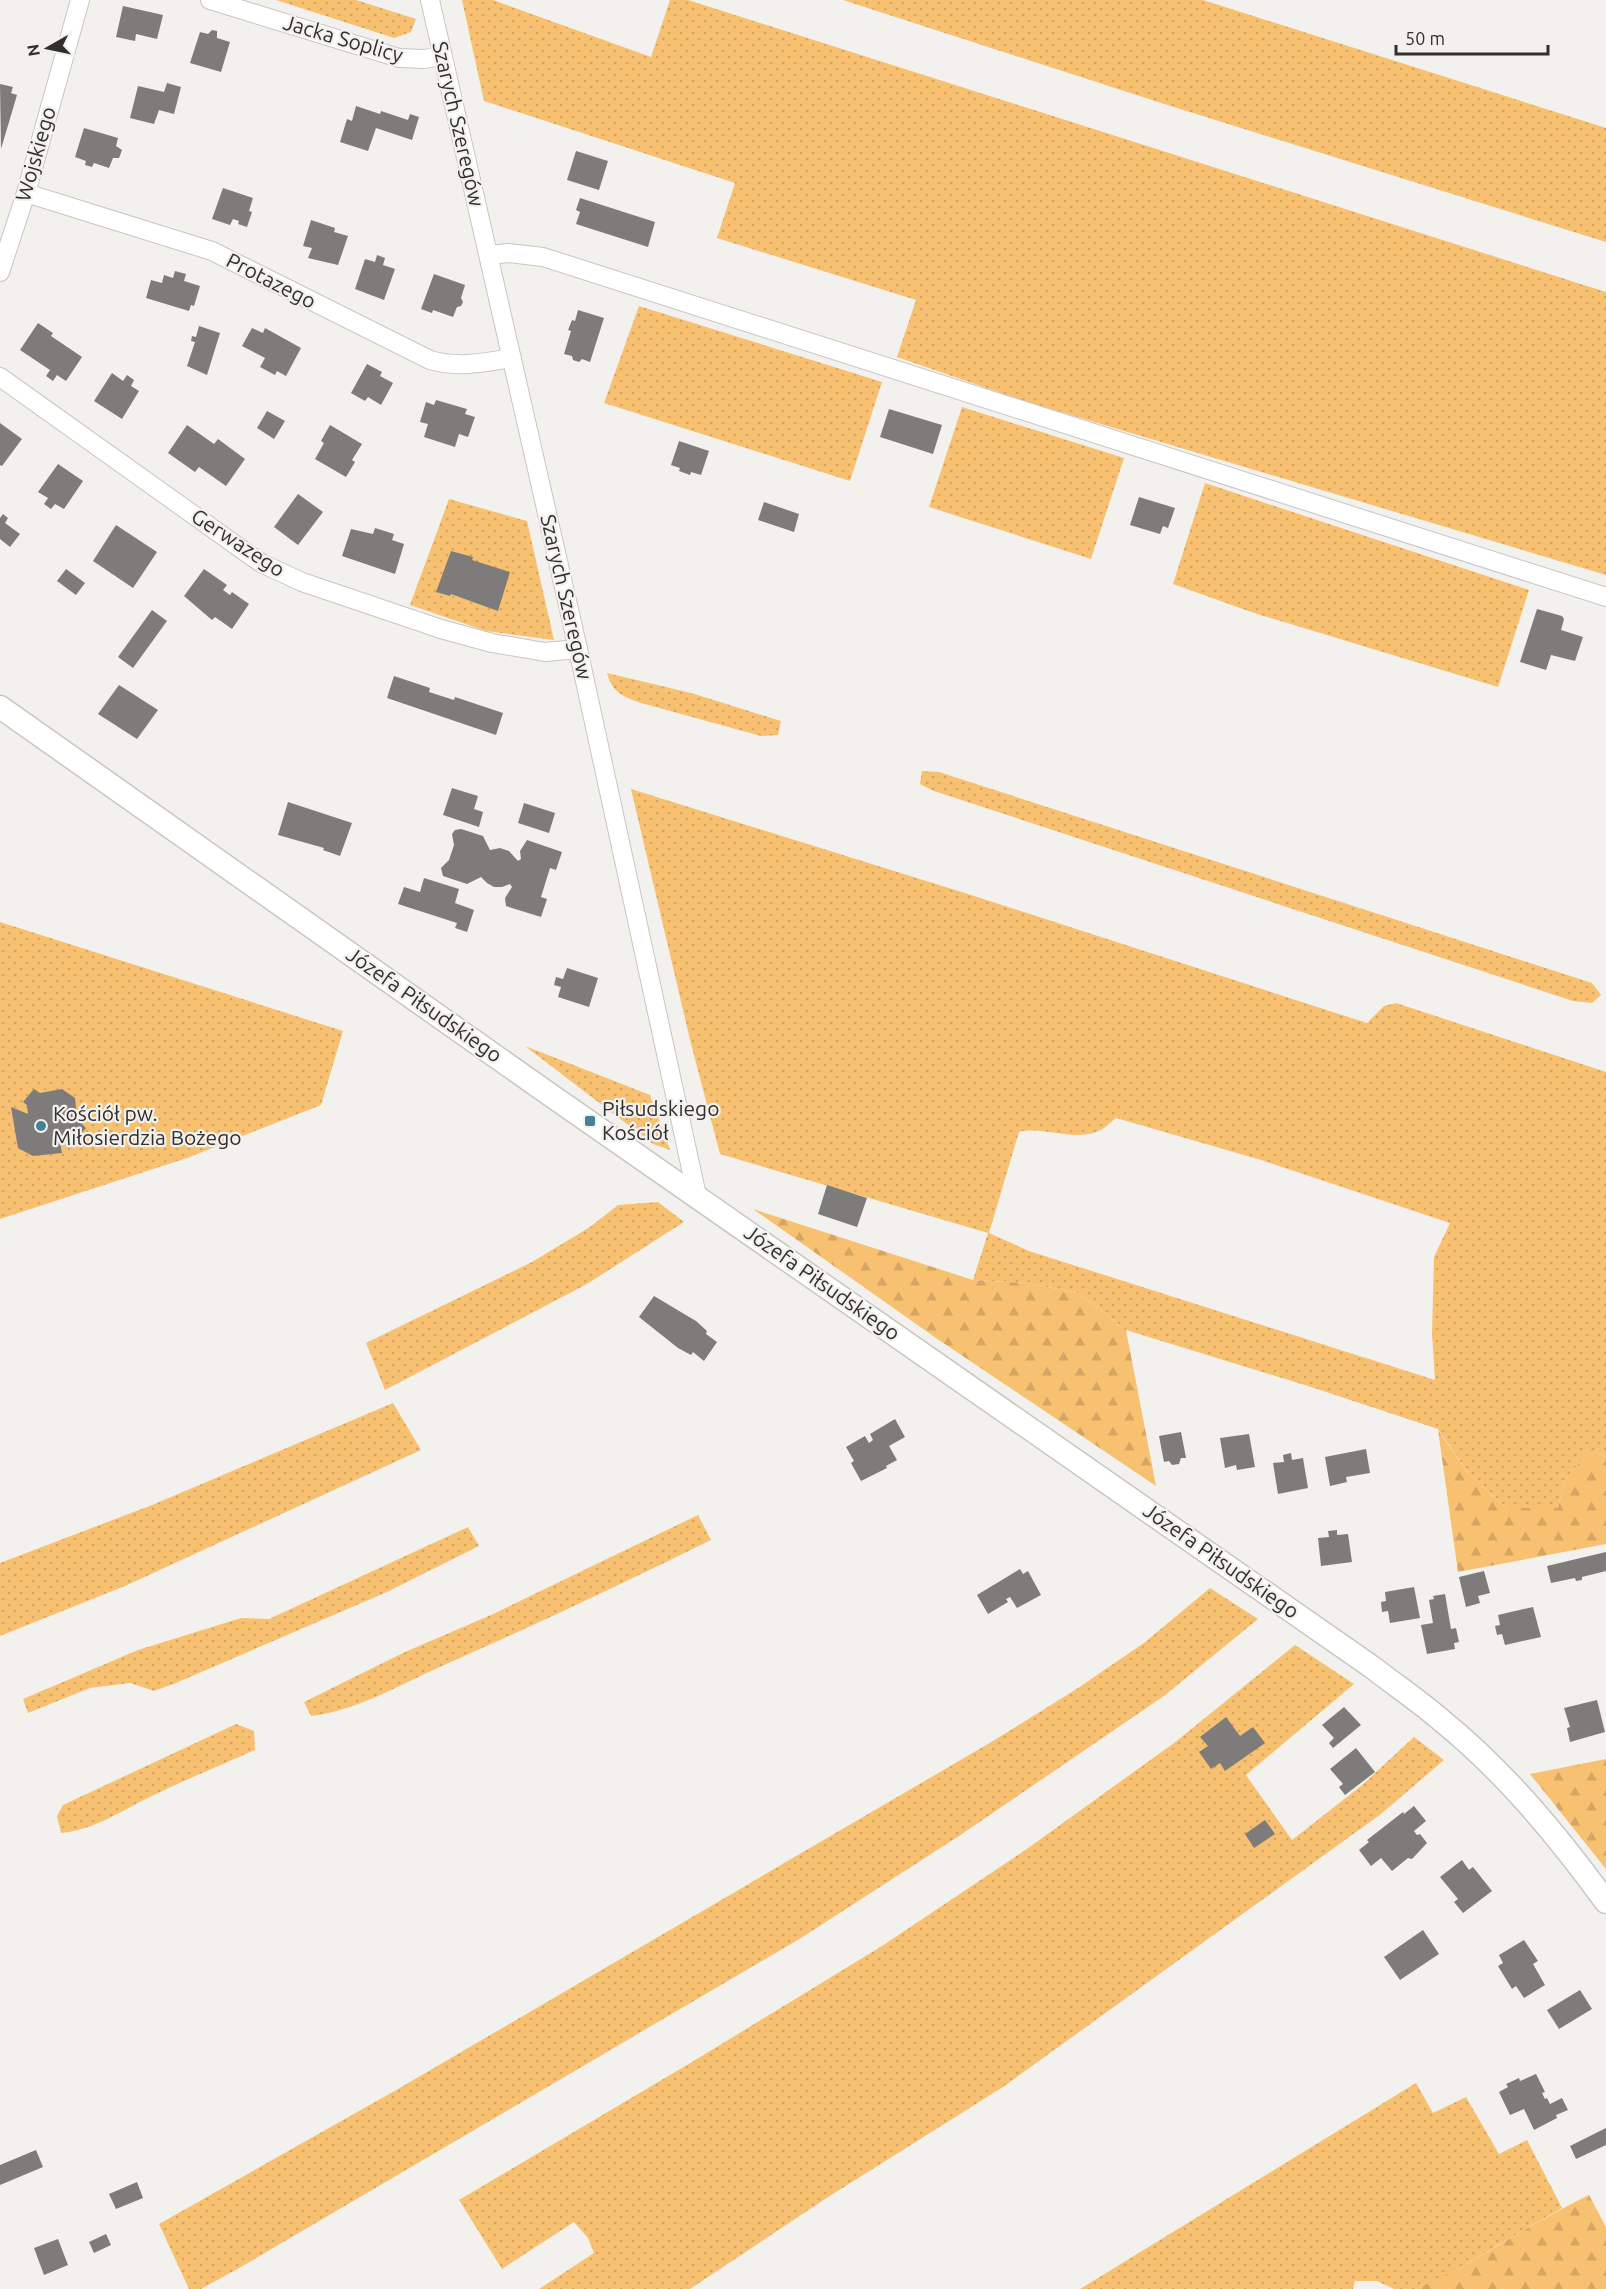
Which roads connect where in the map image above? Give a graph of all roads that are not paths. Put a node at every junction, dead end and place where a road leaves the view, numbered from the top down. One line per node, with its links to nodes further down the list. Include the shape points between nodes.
1 (80, 0): 5 (street, Wojskiego)
2 (210, 0): 4 (street, Jacka Soplicy, via 399,58)
3 (430, 0): 4 (street, Szarych Szeregów)
4 (442, 56): 6 (street, Szarych Szeregów)
5 (26, 193): 7 (street, Wojskiego); 8 (street, Protazego, via 212,251 430,360 457,365)
6 (489, 255): 8 (street, Szarych Szeregów); 10 (street, via 543,257)
7 (0, 272)
8 (512, 358): 11 (street, Szarych Szeregów)
9 (0, 377): 11 (street, Gerwazego, via 261,563 281,573 482,640 545,652)
10 (1606, 597)
11 (578, 649): 13 (street, Szarych Szeregów)
12 (0, 707): 13 (street, Józefa Piłsudskiego)
13 (698, 1196): 14 (street, Józefa Piłsudskiego, via 1372,1667 1442,1721 1544,1821)
14 (1606, 1902)

